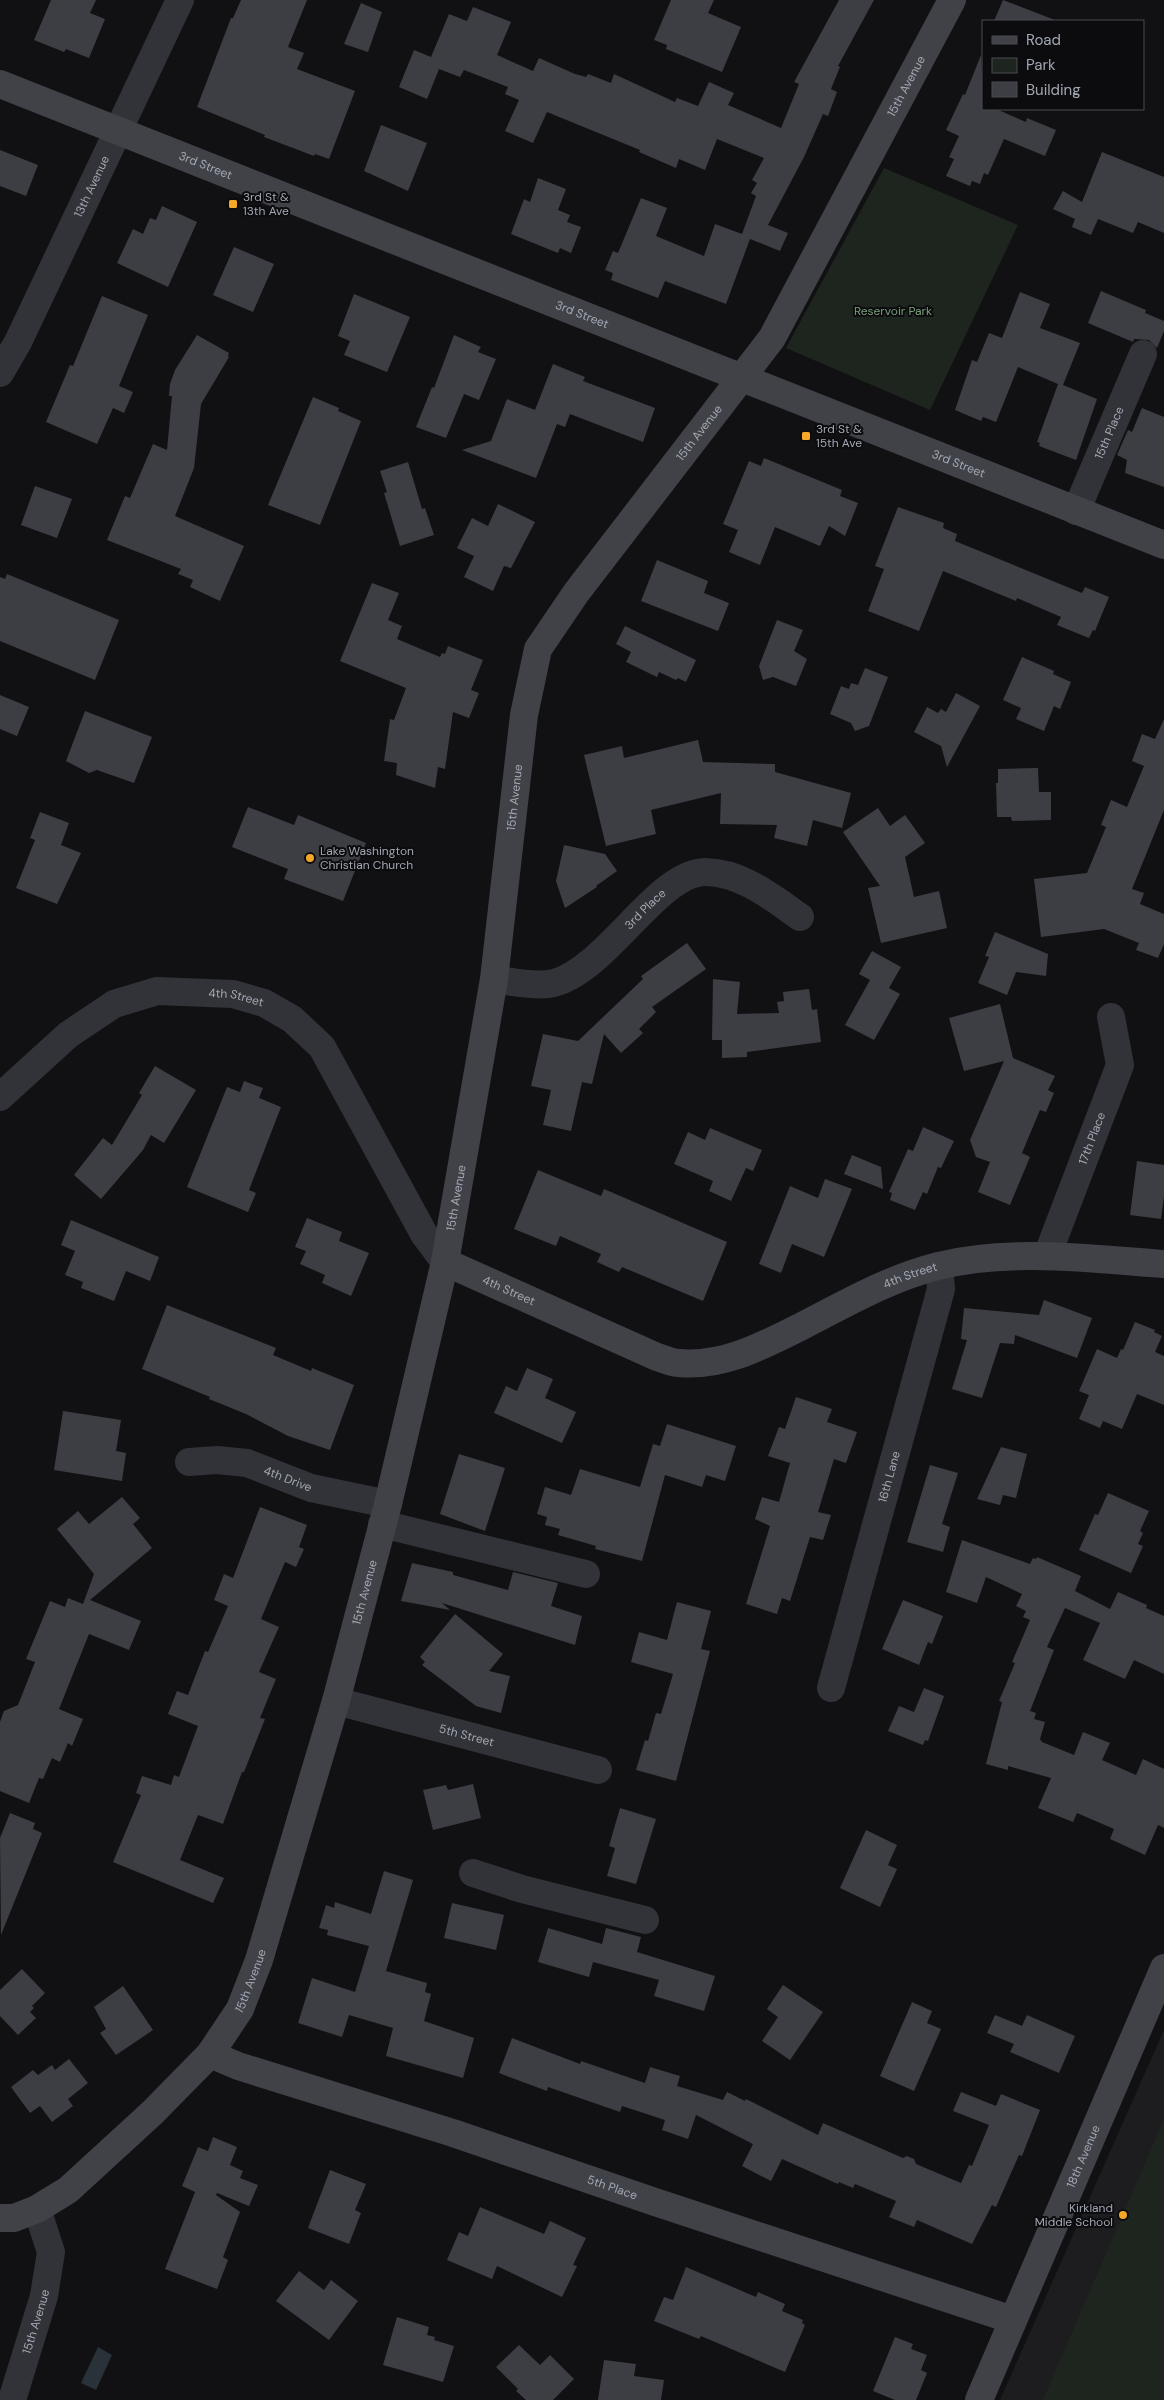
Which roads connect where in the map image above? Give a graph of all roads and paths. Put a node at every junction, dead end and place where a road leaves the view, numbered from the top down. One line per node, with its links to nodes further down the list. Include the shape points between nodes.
1 (180, 0): 4 (street, 13th Avenue)
2 (952, 0): 7 (street, 15th Avenue, via 772,338)
3 (0, 84): 4 (street, 3rd Street)
4 (118, 130): 6 (street, 13th Avenue, via 18,342); 7 (street, 3rd Street)
5 (1143, 354): 8 (street, 15th Place)
6 (0, 373)
7 (742, 378): 8 (street, 3rd Street); 11 (street, 15th Avenue, via 576,592 538,649 524,715)
8 (1076, 510): 9 (street, 3rd Street)
9 (1164, 546)
10 (800, 918): 11 (street, 3rd Place, via 761,890 734,878 705,872 677,880 583,970 553,984)
11 (494, 979): 15 (street, 15th Avenue)
12 (1111, 1017): 14 (street, 17th Place, via 1120,1065)
13 (0, 1097): 15 (street, 4th Street, via 68,1035 114,1004 157,991 233,994 264,1003 292,1019 322,1047 424,1234)
14 (1047, 1256): 16 (street, 4th Street); 17 (street, 4th Street)
15 (445, 1262): 17 (street, 4th Street, via 657,1357 678,1363 714,1362 754,1350 883,1285); 19 (street, 15th Avenue)
16 (1164, 1264)
17 (938, 1266): 21 (street, 16th Lane, via 941,1290)
18 (189, 1462): 19 (street, 4th Drive, via 247,1463)
19 (385, 1514): 20 (street, 4th Drive); 22 (street, 15th Avenue)
20 (586, 1574)
21 (831, 1688)
22 (336, 1701): 23 (street, 5th Street); 27 (street, 15th Avenue, via 259,1960 240,2009)
23 (598, 1770)
24 (474, 1873): 25 (street, via 522,1889)
25 (646, 1920)
26 (1164, 1968): 30 (street, 18th Avenue)
27 (210, 2054): 28 (street, 15th Avenue, via 68,2190); 30 (street, 5th Place, via 238,2066 452,2133)
28 (37, 2209): 29 (street, via 14,2218); 31 (street, 15th Avenue, via 51,2252 44,2296)
29 (0, 2218)
30 (1013, 2320): 32 (street, 18th Avenue)
31 (12, 2400)
32 (978, 2400)

